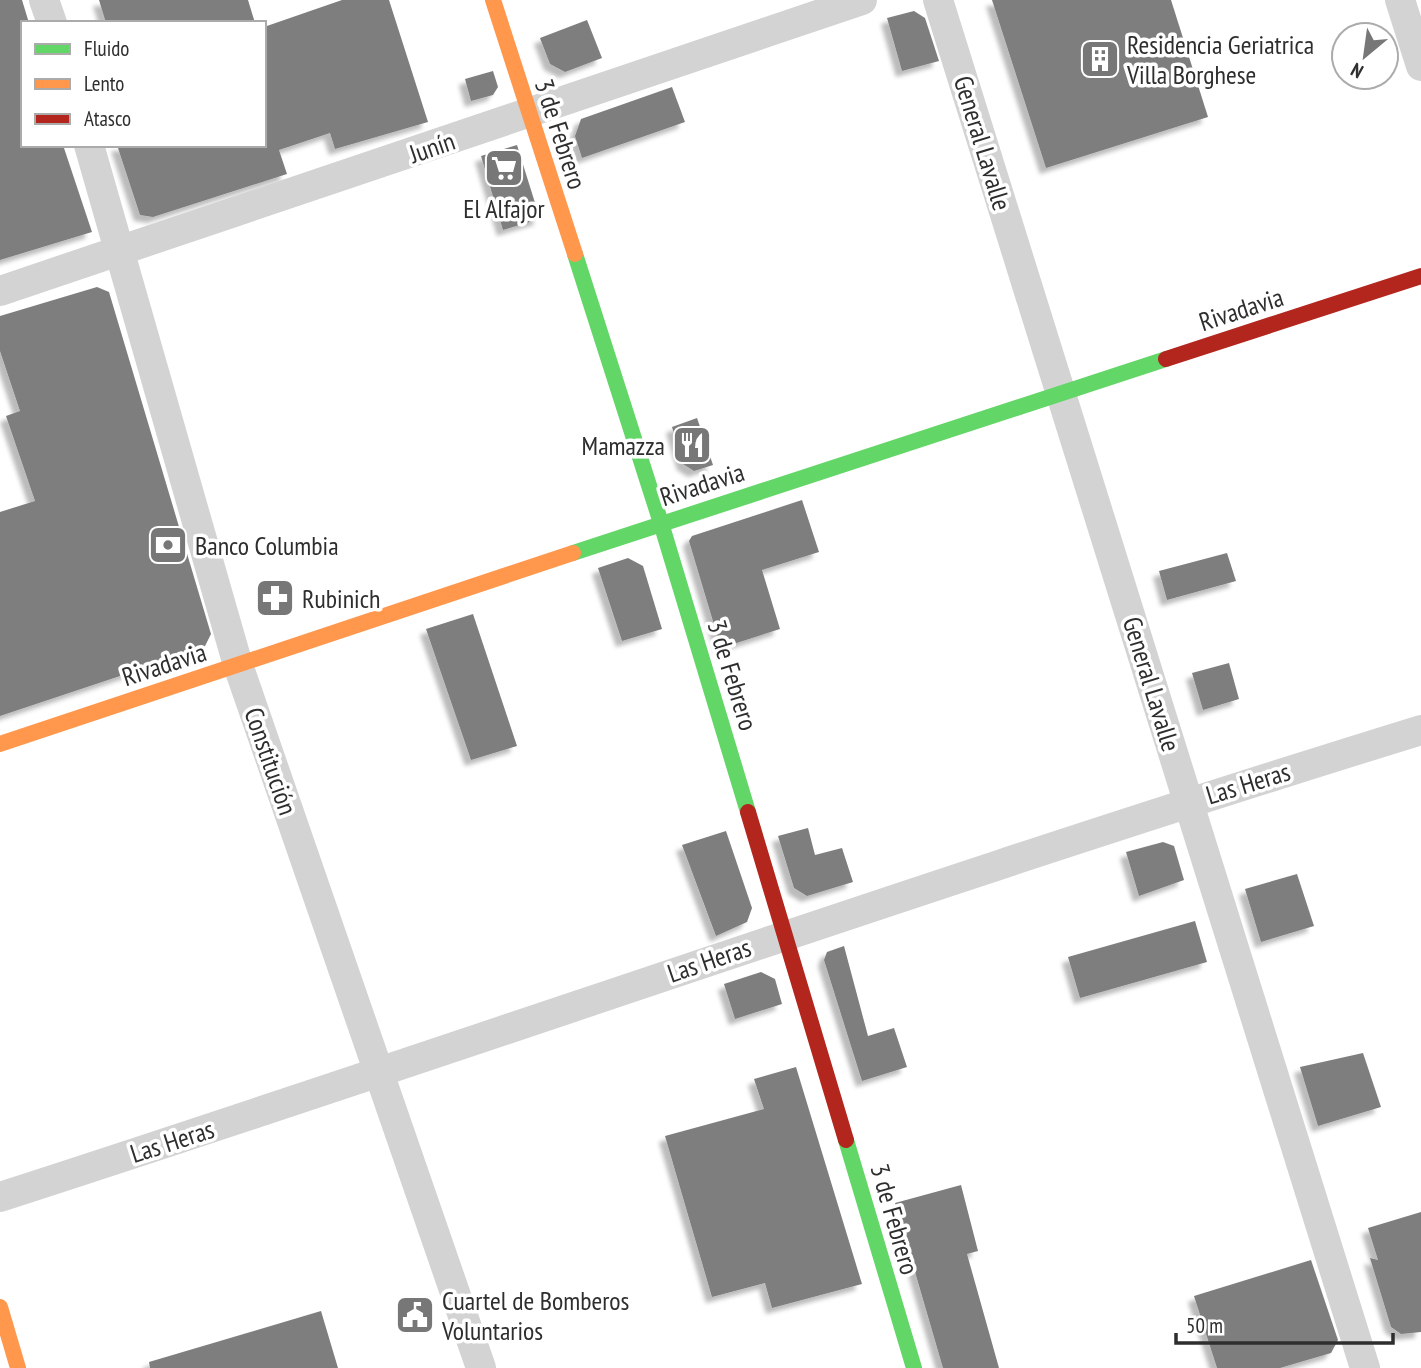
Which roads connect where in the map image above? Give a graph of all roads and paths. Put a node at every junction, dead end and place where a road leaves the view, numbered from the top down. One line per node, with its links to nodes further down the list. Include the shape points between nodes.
1 (44, 0): 6 (street)
2 (493, 0): 8 (street, 3 de Febrero)
3 (862, 0): 8 (street, Junín)
4 (938, 0): 13 (street, General Lavalle)
5 (1400, 0): 7 (street)
6 (50, 21)
7 (1421, 66)
8 (529, 114): 10 (street, Junín); 14 (street, 3 de Febrero)
9 (90, 147): 10 (street, Constitución)
10 (122, 252): 12 (street, Junín); 15 (street, Constitución)
11 (1421, 276): 13 (street, Rivadavia)
12 (0, 291)
13 (1062, 394): 14 (street, Rivadavia); 18 (street, General Lavalle)
14 (661, 523): 15 (street, Rivadavia); 19 (street, 3 de Febrero)
15 (238, 666): 17 (street, Rivadavia); 20 (street, Constitución)
16 (1421, 730): 18 (street, Las Heras)
17 (0, 744)
18 (1189, 802): 19 (street, Las Heras); 26 (street, General Lavalle)
19 (785, 934): 20 (street, Las Heras); 25 (street, 3 de Febrero)
20 (379, 1074): 21 (street, Las Heras); 24 (street, Constitución)
21 (0, 1197)
22 (0, 1307): 23 (street)
23 (18, 1368)
24 (481, 1368)
25 (914, 1368)
26 (1365, 1368)

